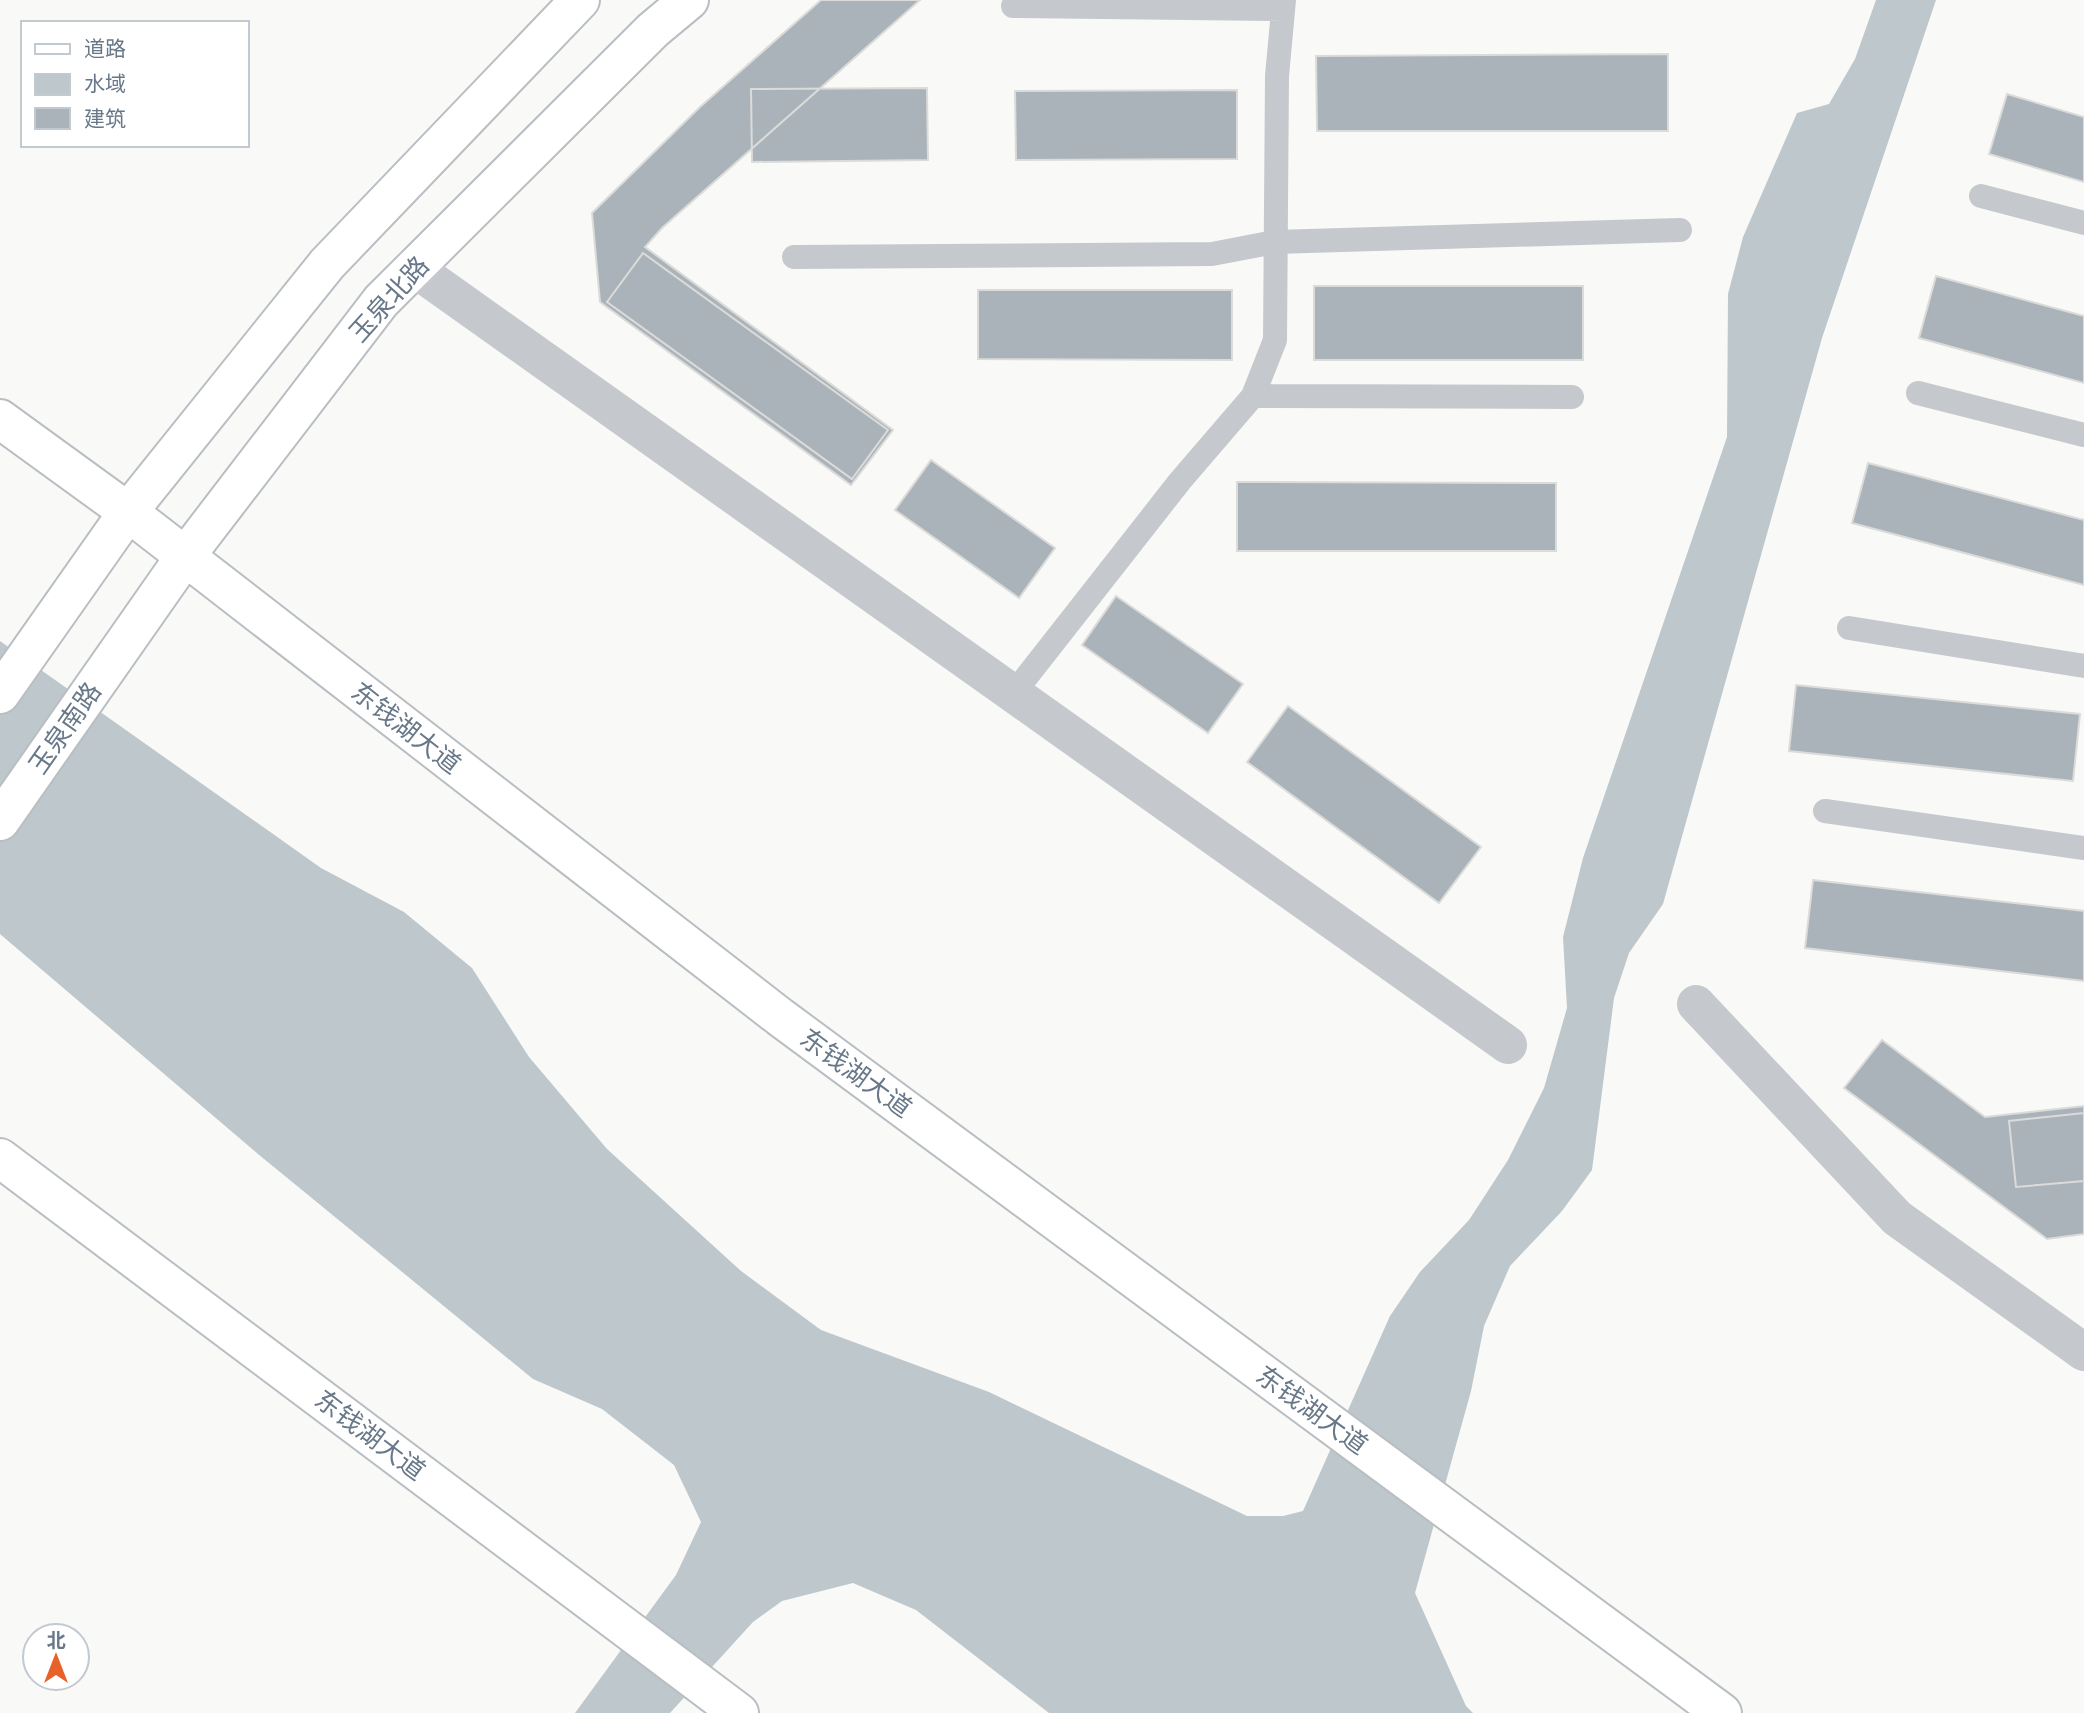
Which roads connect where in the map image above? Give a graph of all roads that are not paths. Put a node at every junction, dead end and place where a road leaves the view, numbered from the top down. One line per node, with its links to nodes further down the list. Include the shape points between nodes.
1 (580, 0): 16 (main road, via 327,264)
2 (689, 0): 10 (main road, 玉泉北路, via 653,30)
3 (1283, 5): 4 (lane); 8 (lane, via 1277,76)
4 (1013, 6)
5 (1981, 196): 6 (lane)
6 (2084, 223)
7 (1680, 230): 8 (lane)
8 (1275, 242): 9 (lane, via 1212,254); 12 (lane, via 1275,340)
9 (794, 257)
10 (414, 268): 17 (main road, 玉泉北路, via 381,301); 22 (street)
11 (1918, 393): 15 (lane)
12 (1253, 396): 13 (lane); 22 (lane)
13 (1573, 397)
14 (0, 419): 16 (main road, 东钱湖大道)
15 (2084, 435)
16 (128, 512): 17 (main road, 东钱湖大道); 21 (main road)
17 (184, 558): 19 (main road, 玉泉北路); 31 (main road, 东钱湖大道, via 780,1017)
18 (1849, 628): 20 (lane)
19 (130, 635): 24 (main road, 玉泉南路)
20 (2084, 666)
21 (0, 694)
22 (1013, 694): 27 (street)
23 (1825, 811): 25 (lane)
24 (0, 821)
25 (2084, 848)
26 (1696, 1004): 29 (street, via 1897,1218)
27 (1508, 1045)
28 (0, 1158): 30 (main road, 东钱湖大道)
29 (2084, 1352)
30 (739, 1713)
31 (1722, 1713)

